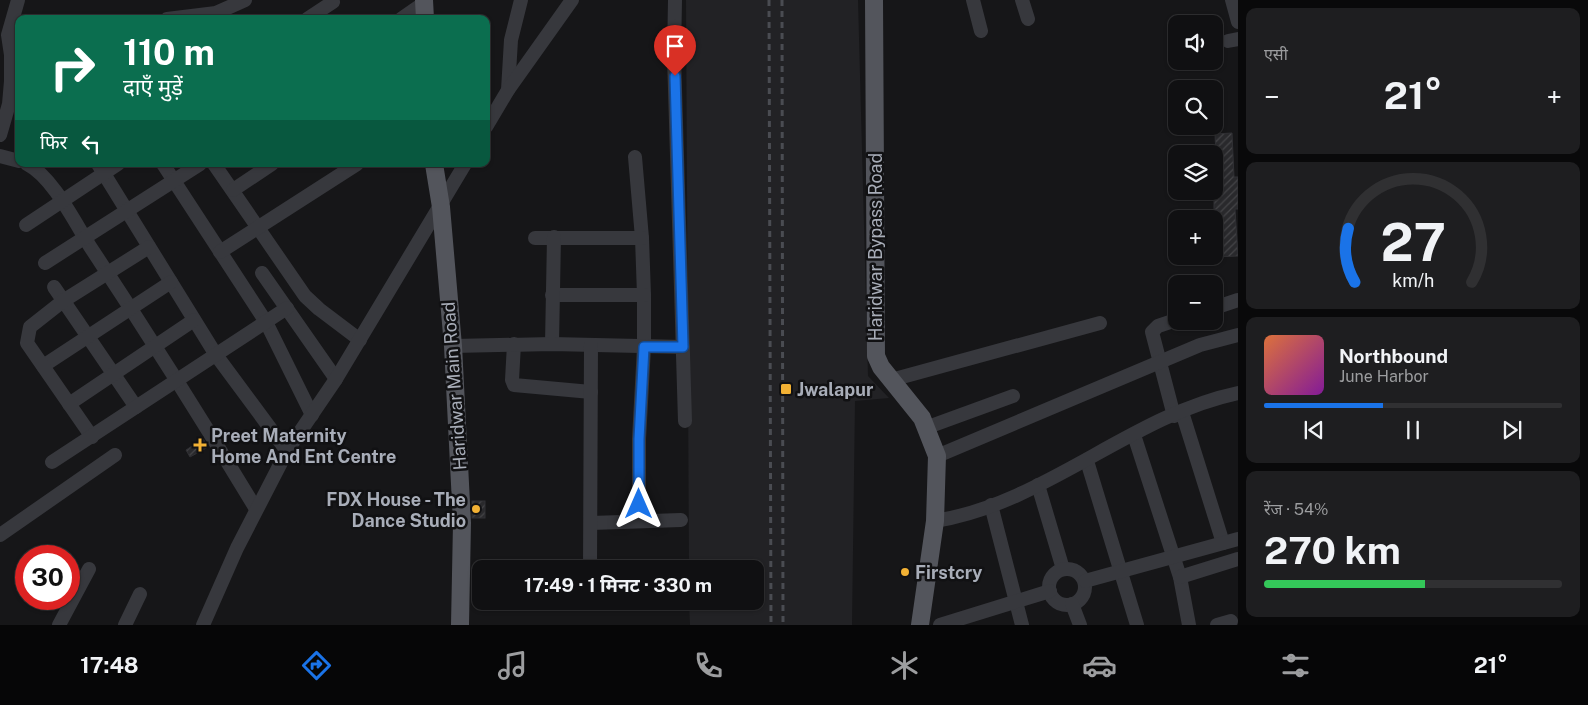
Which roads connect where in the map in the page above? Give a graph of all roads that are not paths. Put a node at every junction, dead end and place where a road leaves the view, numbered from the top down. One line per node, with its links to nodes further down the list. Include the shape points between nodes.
1 (18, 0): 12 (street)
2 (245, 0): 13 (street, via 216,13)
3 (522, 0): 20 (street, via 511,40)
4 (572, 0): 20 (street)
5 (675, 0): 73 (street)
6 (874, 0): 80 (main road, Haridwar Bypass Road, via 875,341 876,356)
7 (973, 0): 19 (street)
8 (1022, 0): 16 (street)
9 (1232, 0): 18 (street)
10 (333, 2): 14 (street)
11 (424, 7): 15 (street)
12 (16, 15)
13 (200, 15)
14 (314, 15)
15 (409, 15)
16 (1028, 19)
17 (15, 20): 22 (street, via 8,34 11,55 9,104)
18 (1238, 22)
19 (981, 31)
20 (508, 90): 21 (street)
21 (490, 120)
22 (0, 135)
23 (0, 156): 25 (street)
24 (635, 157): 45 (street)
25 (15, 160)
26 (32, 167): 37 (street, via 41,172)
27 (165, 167): 35 (street)
28 (195, 167): 35 (street)
29 (216, 167): 36 (street)
30 (268, 167): 36 (street)
31 (351, 167): 41 (street)
32 (434, 167): 38 (main road, Haridwar Main Road)
33 (463, 167): 38 (street)
34 (101, 168): 37 (street); 39 (street)
35 (174, 181): 39 (street); 47 (street)
36 (233, 190): 41 (street)
37 (61, 202): 40 (street); 43 (street)
38 (441, 207): 66 (street); 70 (main road, Haridwar Main Road); 124 (main road, Haridwar Main Road, via 436,255 450,478)
39 (127, 211): 43 (street); 46 (street)
40 (26, 225)
41 (257, 228): 47 (street); 66 (street, via 305,296)
42 (554, 237): 44 (street); 45 (street); 53 (street)
43 (84, 238): 48 (street); 50 (street)
44 (535, 238)
45 (642, 238): 54 (street)
46 (149, 248): 50 (street); 51 (street)
47 (220, 252): 61 (street)
48 (45, 263)
49 (262, 273): 59 (street)
50 (108, 274): 56 (street); 58 (street)
51 (171, 282): 58 (street); 60 (street)
52 (54, 287): 56 (street)
53 (552, 295): 54 (street); 68 (street)
54 (644, 295): 72 (street)
55 (1238, 300): 57 (street)
56 (64, 301): 65 (street); 76 (street, via 30,327 27,343)
57 (1223, 305)
58 (131, 308): 65 (street); 69 (street)
59 (287, 308): 61 (street); 78 (street)
60 (194, 320): 69 (street); 74 (street)
61 (266, 322): 74 (street); 87 (street)
62 (1100, 323): 80 (street)
63 (1168, 323): 75 (street, via 1152,332)
64 (1238, 335): 75 (street, via 1200,345)
65 (88, 337): 76 (street); 77 (street)
66 (360, 340): 78 (street)
67 (514, 344): 68 (street); 70 (street); 81 (street, via 514,385)
68 (552, 344): 71 (street)
69 (156, 346): 77 (street); 79 (street)
70 (453, 346): 125 (main road, Haridwar Main Road, via 462,523)
71 (591, 346): 72 (street); 81 (street)
72 (644, 347): 73 (street); 100 (street)
73 (683, 347): 88 (street)
74 (216, 355): 79 (street); 92 (street)
75 (1160, 363): 86 (street); 94 (street)
76 (43, 366): 84 (street)
77 (114, 374): 84 (street); 85 (street)
78 (336, 378): 87 (street)
79 (178, 380): 85 (street); 99 (street)
80 (891, 380): 89 (main road, Haridwar Bypass Road)
81 (591, 392): 103 (street)
82 (1238, 393): 86 (street)
83 (1013, 396): 89 (street)
84 (69, 404): 91 (street)
85 (136, 407): 91 (street)
86 (1178, 414): 90 (street); 106 (street)
87 (312, 415): 92 (street)
88 (685, 421)
89 (928, 427): 94 (main road, Haridwar Bypass Road)
90 (1134, 435): 95 (street); 107 (street)
91 (92, 436): 96 (street)
92 (287, 451): 99 (street)
93 (115, 455): 104 (street)
94 (938, 456): 102 (main road, Haridwar Bypass Road)
95 (1088, 460): 97 (street); 112 (street)
96 (52, 462)
97 (1038, 485): 98 (street); 111 (street)
98 (991, 505): 102 (street, via 962,516); 117 (street)
99 (256, 509): 123 (street)
100 (639, 520): 101 (street); 103 (street)
101 (681, 520)
102 (935, 521): 126 (main road, Haridwar Bypass Road)
103 (591, 523): 109 (street)
104 (0, 535)
105 (1238, 539): 106 (street)
106 (1223, 543): 107 (street)
107 (1174, 556): 112 (street); 113 (street)
108 (1238, 559): 113 (street)
109 (590, 560)
110 (89, 569): 121 (street)
111 (1063, 569): 114 (street, via 1079,572); 115 (street, via 1050,580)
112 (1122, 571): 114 (street); 130 (street)
113 (1180, 577): 131 (street)
114 (1085, 581): 118 (street, via 1085,593)
115 (1050, 591): 117 (street); 118 (street, via 1061,604)
116 (140, 594): 122 (street)
117 (1016, 602): 119 (street); 128 (street)
118 (1072, 604): 129 (street)
119 (969, 621): 127 (street)
120 (1231, 621): 132 (street)
121 (59, 625)
122 (125, 625)
123 (203, 625)
124 (448, 625)
125 (460, 625)
126 (920, 625)
127 (940, 625)
128 (1022, 625)
129 (1080, 625)
130 (1137, 625)
131 (1189, 625)
132 (1217, 625)

